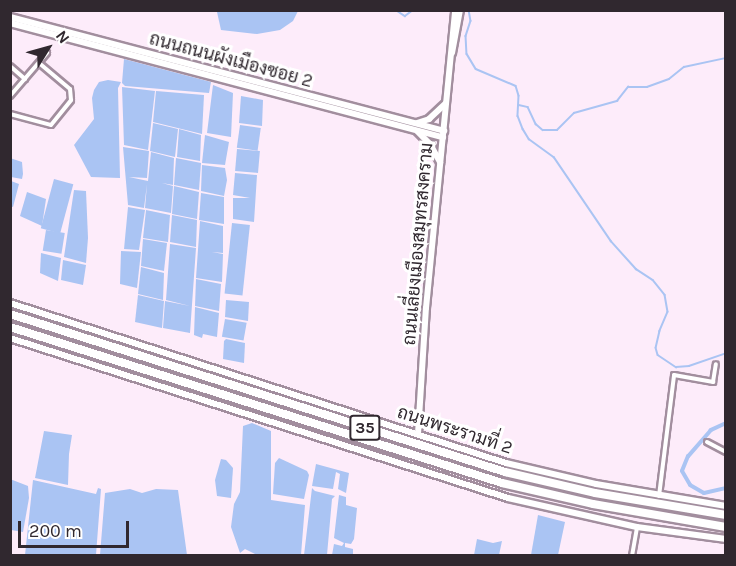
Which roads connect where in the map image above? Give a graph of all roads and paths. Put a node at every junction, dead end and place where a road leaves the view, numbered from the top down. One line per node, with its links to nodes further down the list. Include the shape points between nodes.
1 (15, 10): 3 (street)
2 (458, 11): 10 (main road, ถนนเลี่ยงเมืองสมุทรสงคราม)
3 (11, 17): 12 (main road, ถนนถนนผังเมืองซอย 2)
4 (10, 23): 12 (main road, ถนนถนนผังเมืองซอย 2)
5 (47, 53): 6 (street)
6 (39, 63): 8 (street); 11 (street, via 71,90 71,100 51,124)
7 (10, 66): 8 (street)
8 (25, 79): 9 (street)
9 (10, 96)
10 (446, 103): 13 (main road); 14 (main road, ถนนเลี่ยงเมืองสมุทรสงคราม)
11 (10, 114)
12 (400, 123): 13 (main road, ถนนถนนผังเมืองซอย 2)
13 (413, 126): 14 (main road, ถนนถนนผังเมืองซอย 2); 15 (main road, via 427,139)
14 (443, 134): 15 (main road, ถนนเลี่ยงเมืองสมุทรสงคราม)
15 (440, 163): 23 (main road, ถนนเลี่ยงเมืองสมุทรสงคราม)
16 (10, 303): 23 (main road, ถนนพระรามที่ 2 / 35)
17 (10, 314): 26 (highway, ถนนพระรามที่ 2 / 35, via 494,468)
18 (10, 327): 19 (highway, ถนนพระรามที่ 2 / 35)
19 (22, 331): 20 (highway); 31 (highway, ถนนพระรามที่ 2 / 35, via 501,483 616,509)
20 (10, 333)
21 (10, 339): 30 (main road, 35, via 425,473 573,514)
22 (716, 364): 27 (street, via 713,382 674,375)
23 (418, 434): 26 (main road, ถนนพระรามที่ 2 / 35)
24 (707, 442): 25 (street)
25 (726, 452)
26 (596, 489): 27 (main road, ถนนพระรามที่ 2 / 35); 29 (highway, ถนนพระรามที่ 2 / 35)
27 (658, 496): 28 (main road, ถนนพระรามที่ 2 / 35)
28 (726, 506)
29 (726, 515)
30 (637, 527): 32 (main road, 35); 33 (street)
31 (726, 527)
32 (726, 539)
33 (632, 555)

